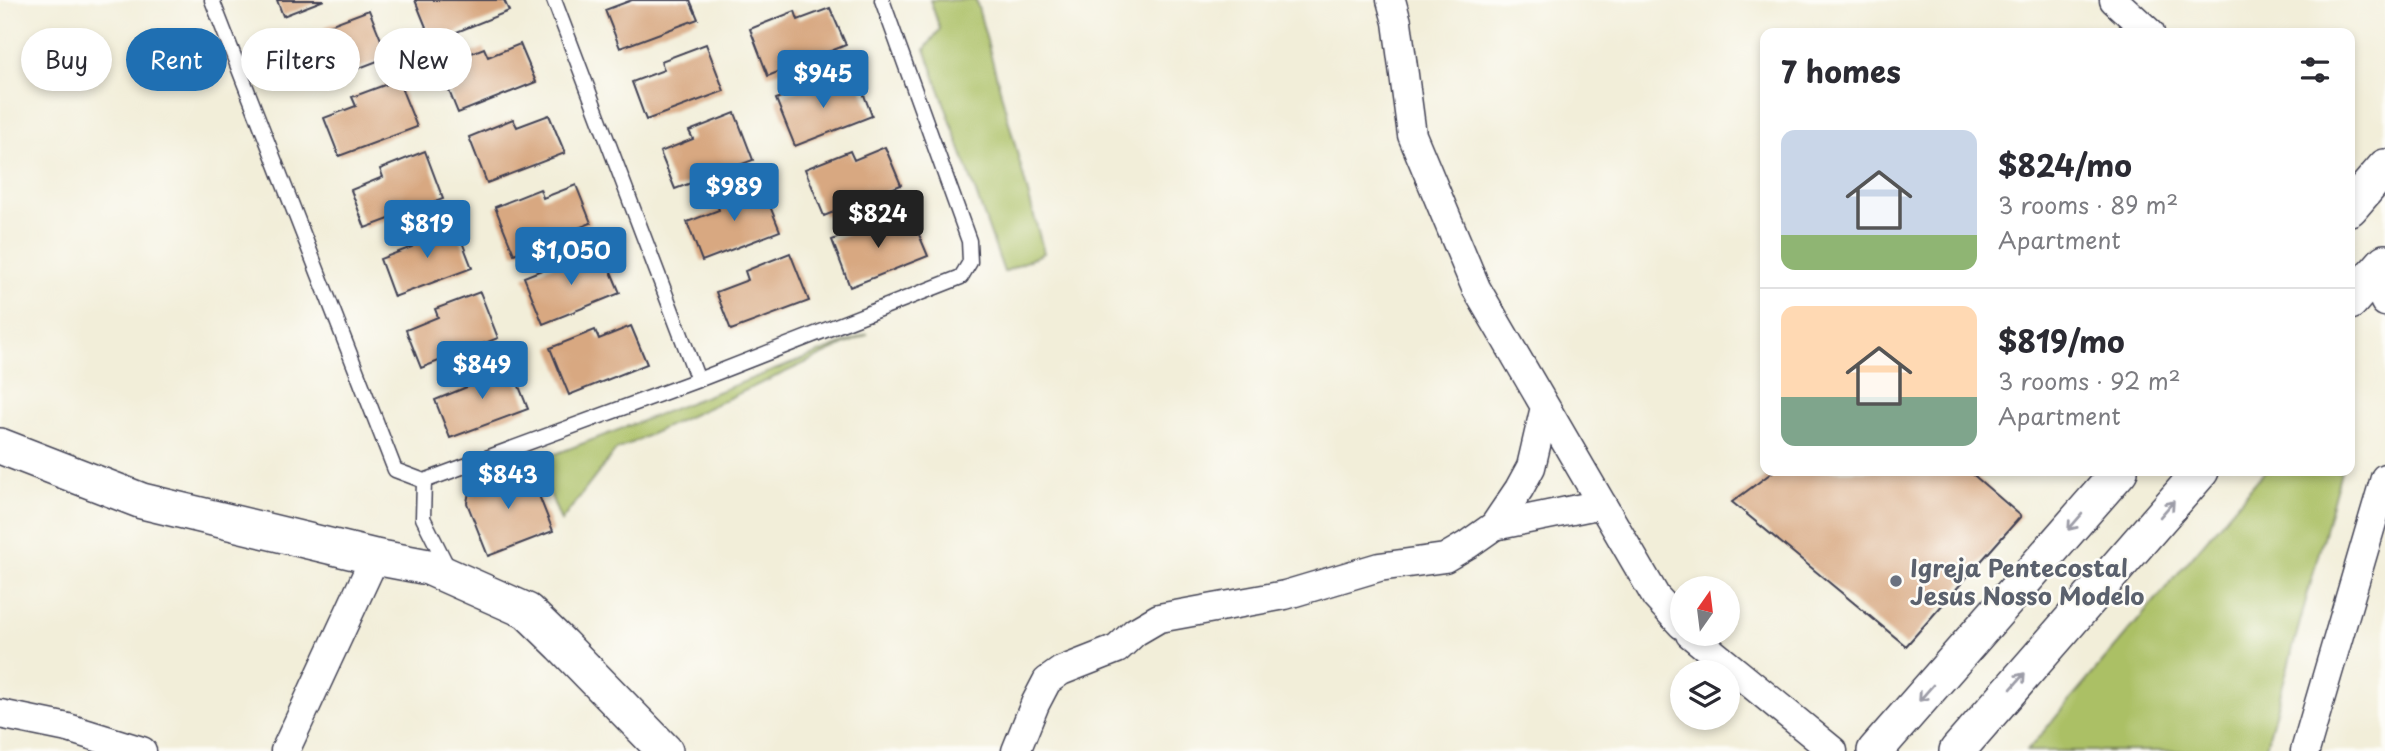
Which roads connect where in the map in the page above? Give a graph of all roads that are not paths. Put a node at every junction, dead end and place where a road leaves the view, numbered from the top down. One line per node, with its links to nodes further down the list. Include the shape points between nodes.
1 (212, 0): 17 (lane, via 395,470)
2 (554, 0): 11 (lane)
3 (882, 0): 11 (lane, via 969,241 970,262 961,277)
4 (1391, 0): 12 (street, via 1412,135 1476,288)
5 (2114, 0): 6 (street)
6 (2145, 28)
7 (2385, 167): 8 (street)
8 (2355, 202)
9 (2381, 280): 10 (street)
10 (2355, 298)
11 (698, 380): 17 (lane)
12 (1545, 407): 18 (street); 19 (street, via 1531,467)
13 (0, 446): 20 (street, via 142,500)
14 (2116, 476): 30 (street, one-way to 30)
15 (2197, 476): 31 (street, one-way to 15)
16 (2385, 478): 32 (street)
17 (424, 481): 21 (lane, via 423,518)
18 (1602, 504): 19 (street); 22 (street, via 1656,597)
19 (1494, 526): 28 (street, via 1445,558 1379,567 1284,595 1159,618 1117,649 1060,671 1047,681)
20 (375, 557): 21 (street, via 428,567); 26 (street)
21 (452, 578): 27 (street, via 527,611)
22 (1670, 612)
23 (1705, 646): 29 (street)
24 (0, 714): 25 (street, via 68,728)
25 (142, 751)
26 (285, 751)
27 (665, 751)
28 (1016, 751)
29 (1833, 751)
30 (1875, 751)
31 (1957, 751)
32 (2305, 751)

